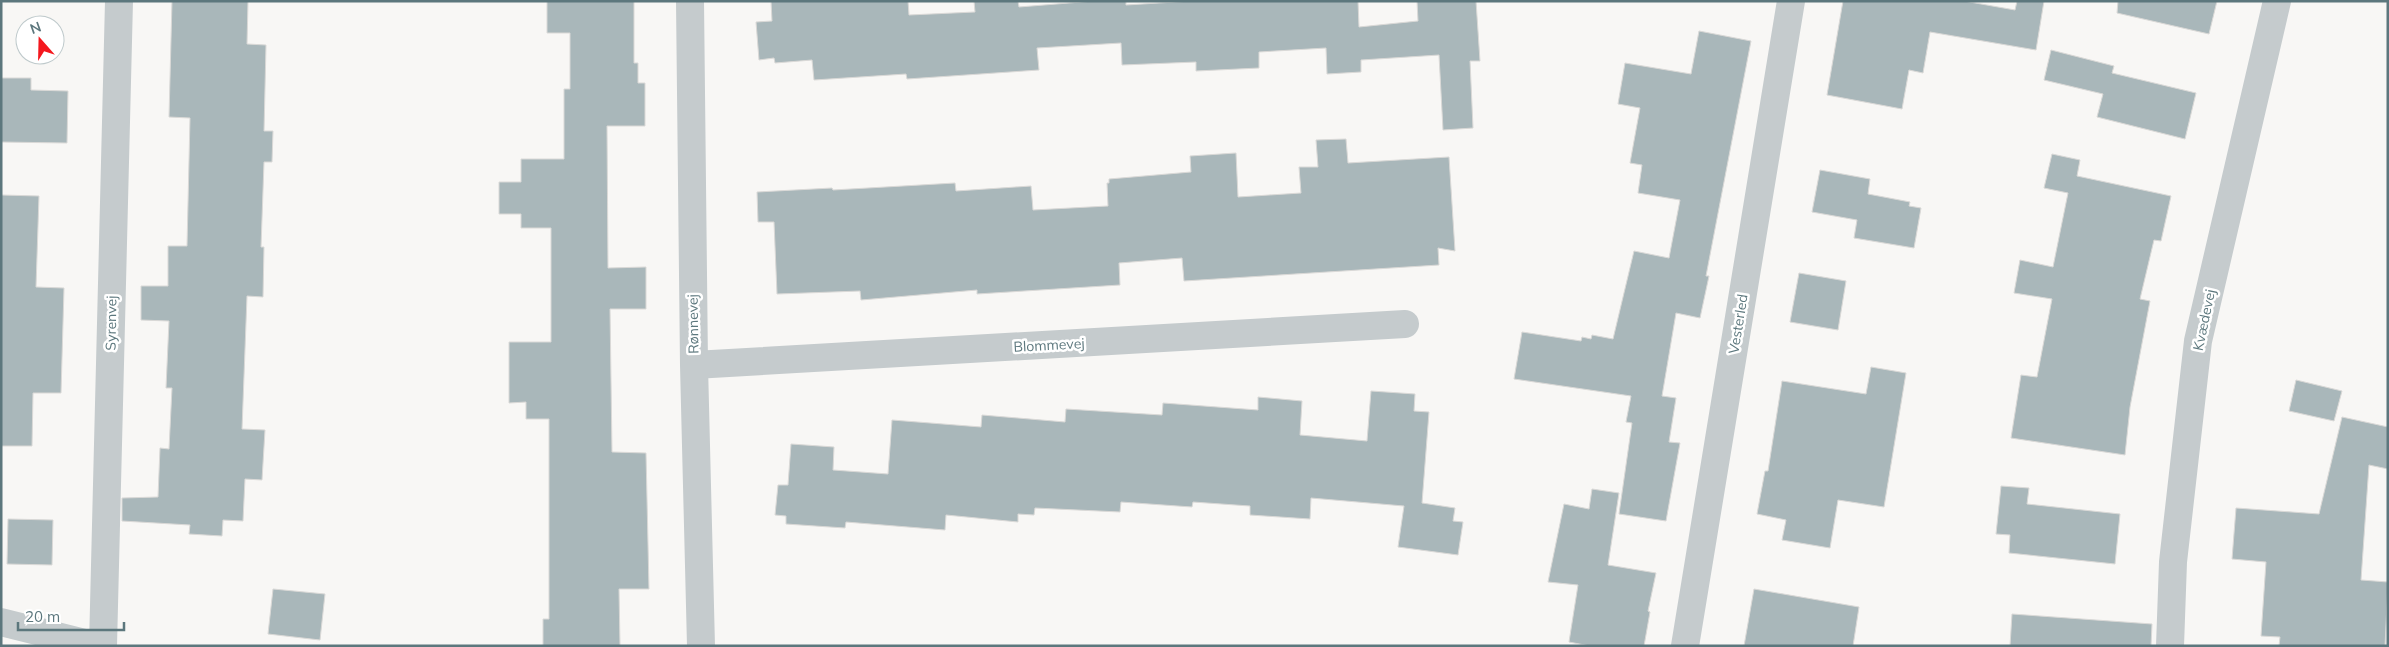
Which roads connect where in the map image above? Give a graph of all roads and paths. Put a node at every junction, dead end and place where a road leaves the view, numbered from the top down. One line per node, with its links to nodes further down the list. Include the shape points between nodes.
1 (119, 1): 9 (street, Syrenvej)
2 (690, 1): 6 (street, Rønnevej)
3 (1791, 1): 11 (street, Vesterled)
4 (2277, 1): 12 (street, Kvædevej, via 2198,341 2173,562)
5 (1405, 324): 6 (street, Blommevej)
6 (694, 365): 10 (street, Rønnevej)
7 (1, 622): 8 (street)
8 (97, 646)
9 (103, 646)
10 (701, 646)
11 (1685, 646)
12 (2170, 646)

